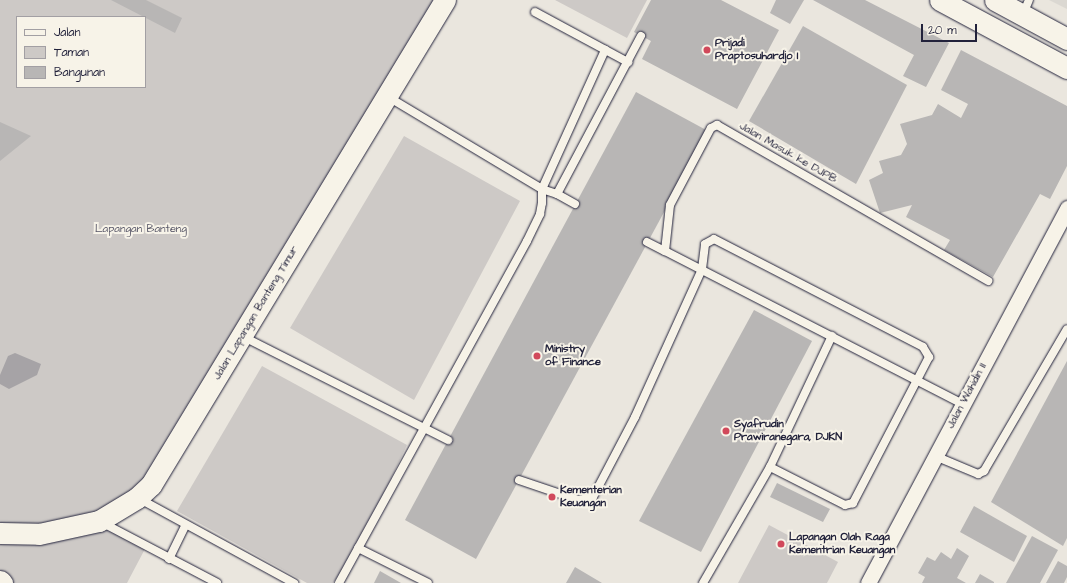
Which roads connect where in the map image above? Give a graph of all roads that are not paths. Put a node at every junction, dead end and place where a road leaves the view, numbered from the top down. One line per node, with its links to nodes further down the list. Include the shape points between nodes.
1 (445, 0): 11 (street, Jalan Lapangan Banteng Timur)
2 (940, 0): 10 (street)
3 (995, 0): 4 (street)
4 (1026, 8): 7 (street)
5 (535, 12): 8 (lane)
6 (641, 36): 9 (lane)
7 (1067, 39)
8 (605, 50): 9 (lane); 12 (lane)
9 (628, 62): 13 (lane)
10 (1067, 68)
11 (387, 97): 12 (lane); 21 (street, Jalan Lapangan Banteng Timur)
12 (542, 190): 13 (lane); 25 (lane, via 540,214 527,241)
13 (557, 194): 14 (lane)
14 (575, 204)
15 (1067, 208): 24 (street, Jalan Wahidin II)
16 (648, 242): 17 (lane)
17 (665, 251): 18 (lane); 19 (lane, Jalan Masuk ke DJPB, via 670,205 711,128 717,125)
18 (702, 269): 22 (lane); 23 (lane, via 705,244 714,238 923,347 929,357); 29 (lane, via 635,417 593,497 578,500)
19 (988, 281)
20 (1067, 329): 27 (lane, via 984,471 978,474)
21 (242, 335): 25 (lane); 30 (street, Jalan Lapangan Banteng Timur, via 163,468)
22 (832, 336): 23 (lane); 28 (lane)
23 (918, 380): 24 (lane); 28 (lane, via 853,503 845,505)
24 (963, 404): 27 (street, Jalan Wahidin II)
25 (423, 429): 26 (lane); 34 (lane)
26 (448, 440)
27 (935, 456): 41 (street, Jalan Wahidin II)
28 (770, 467): 40 (lane)
29 (519, 480)
30 (137, 498): 31 (street, Jalan Lapangan Banteng Timur); 32 (lane)
31 (99, 521): 33 (street, Jalan Lapangan Banteng Timur, via 39,534); 35 (lane)
32 (186, 526): 35 (lane); 37 (lane)
33 (0, 533)
34 (358, 548): 38 (lane); 39 (lane)
35 (170, 559): 36 (lane)
36 (217, 583)
37 (294, 583)
38 (339, 583)
39 (428, 583)
40 (703, 583)
41 (868, 583)

